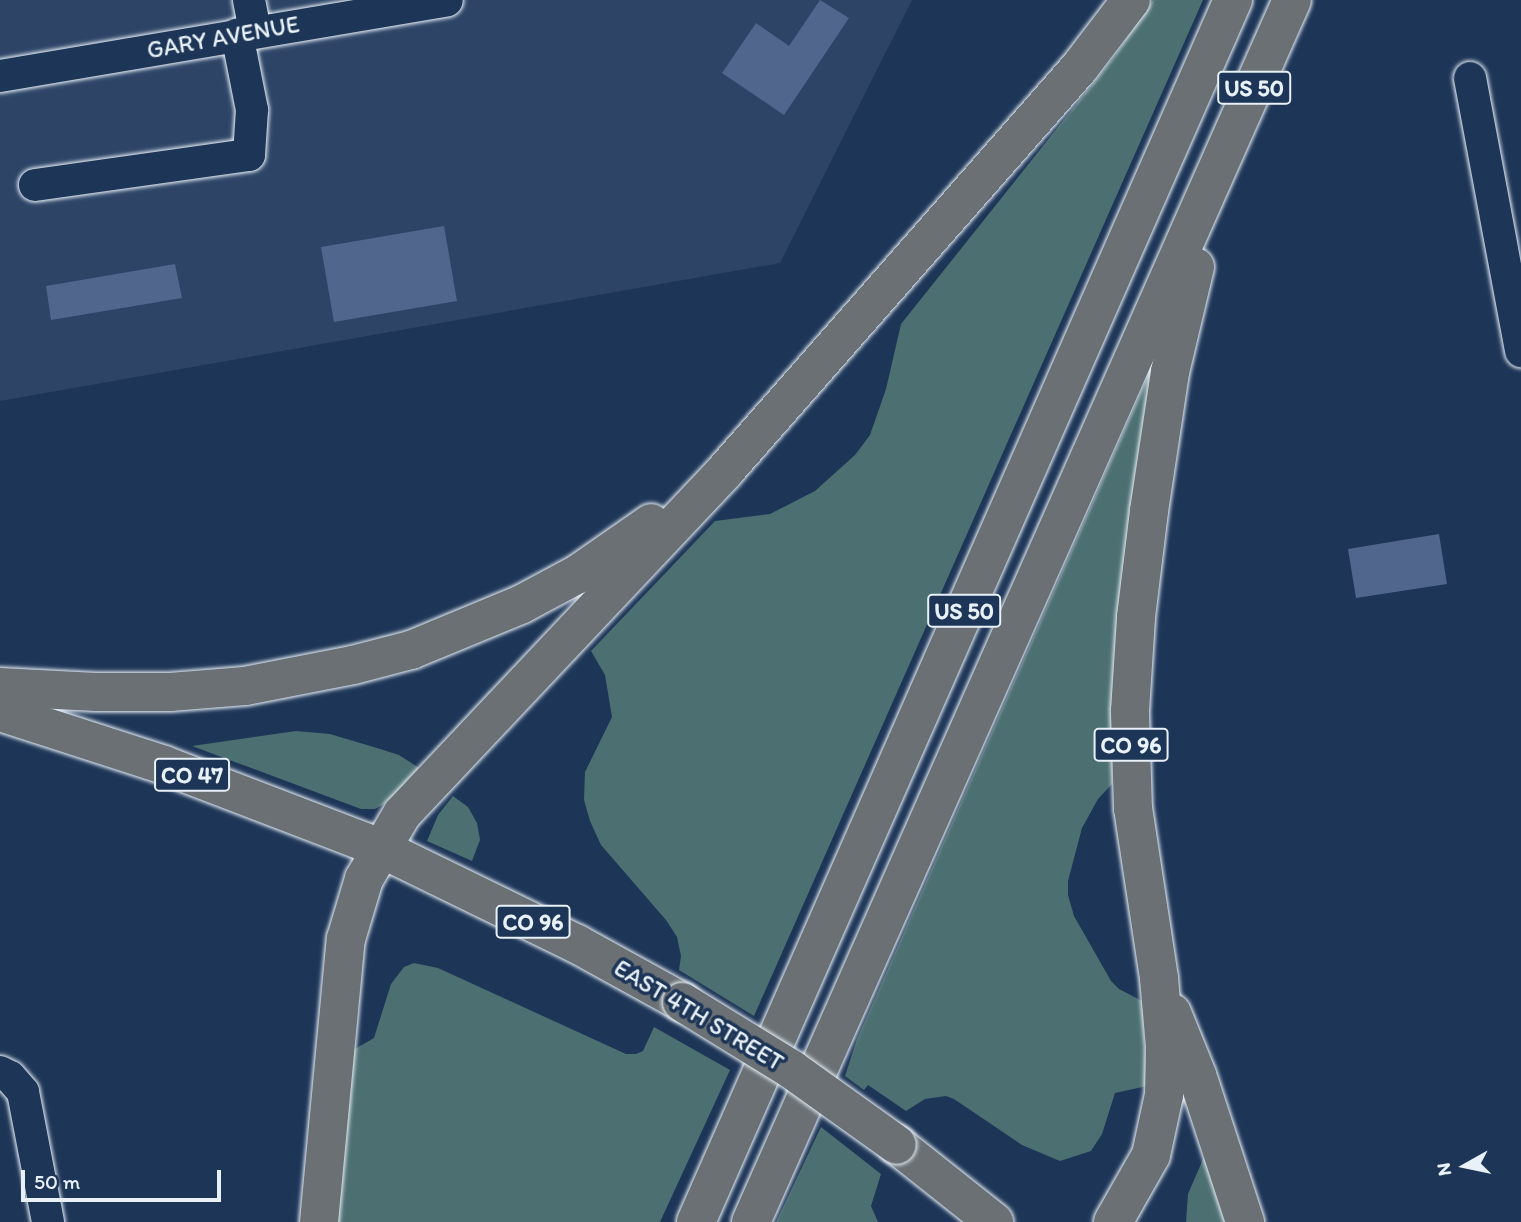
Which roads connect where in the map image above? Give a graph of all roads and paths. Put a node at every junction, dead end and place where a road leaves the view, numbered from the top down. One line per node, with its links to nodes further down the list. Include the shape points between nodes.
1 (447, 0): 5 (street, GARY AVENUE)
2 (1131, 0): 11 (highway, via 1080,67)
3 (1233, 0): 19 (highway, US 50)
4 (1292, 0): 8 (highway, US 50)
5 (247, 21): 6 (street, GARY AVENUE); 9 (street, via 252,110 249,155)
6 (0, 75)
7 (1470, 78): 10 (street)
8 (1217, 175): 15 (highway, CO 96, via 1170,372 1136,617 1130,710 1133,809); 20 (highway, US 50)
9 (35, 185)
10 (1521, 351)
11 (725, 471): 12 (highway, via 578,574 511,609 411,650 299,678 245,686 170,692); 14 (highway, via 412,804)
12 (0, 687)
13 (0, 712): 14 (highway, CO 47, via 164,765)
14 (380, 848): 18 (highway, via 355,901 346,939); 21 (highway, EAST 4TH STREET / CO 96, bridge, via 577,943 682,1002 791,1069)
15 (1158, 978): 22 (highway, via 1165,1046 1158,1129 1139,1181); 23 (highway, CO 96, via 1197,1075)
16 (0, 1072): 17 (street, via 23,1092)
17 (48, 1222)
18 (319, 1222)
19 (696, 1222)
20 (751, 1222)
21 (994, 1222)
22 (1113, 1222)
23 (1245, 1222)

